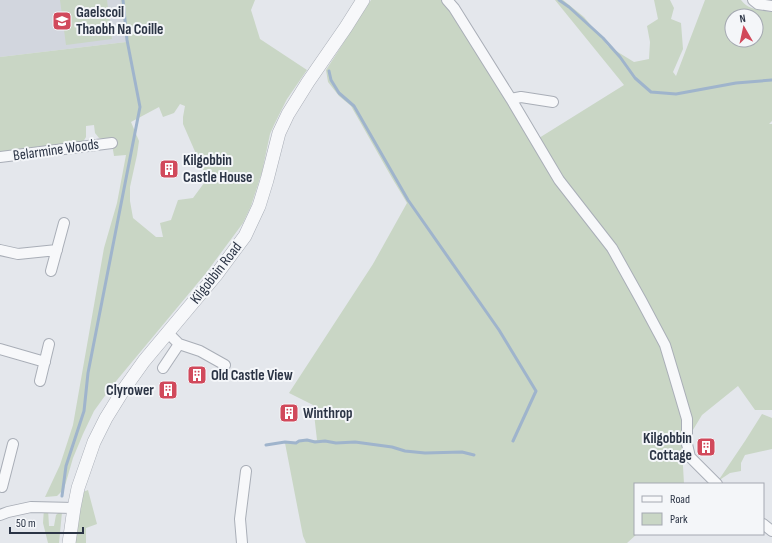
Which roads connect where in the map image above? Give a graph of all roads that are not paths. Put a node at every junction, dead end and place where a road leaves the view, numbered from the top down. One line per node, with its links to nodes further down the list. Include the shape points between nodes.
1 (363, 0): 13 (street, Kilgobbin Road, via 288,114 279,134 259,206 245,236)
2 (447, 0): 5 (street)
3 (753, 0): 4 (street, via 758,4)
4 (772, 6)
5 (511, 99): 6 (street, via 521,97); 25 (street, via 559,180 612,248 641,300 665,345 687,419 690,457)
6 (553, 102)
7 (112, 143): 8 (street, Belarmine Woods)
8 (0, 157)
9 (64, 224): 11 (street)
10 (0, 250): 11 (street, via 18,254)
11 (57, 250): 12 (street)
12 (51, 271)
13 (168, 333): 15 (street); 27 (street, Kilgobbin Road, via 144,361 106,418 85,467)
14 (49, 344): 17 (street)
15 (179, 344): 18 (street); 19 (street)
16 (0, 349): 17 (street)
17 (45, 362): 20 (street)
18 (226, 364)
19 (164, 368)
20 (40, 380)
21 (13, 444): 23 (street)
22 (0, 454): 23 (street)
23 (10, 457): 26 (street)
24 (246, 471): 32 (street, via 240,519)
25 (716, 483)
26 (2, 487)
27 (74, 508): 28 (street, via 31,507); 31 (street, Kilgobbin Road)
28 (0, 515)
29 (764, 525): 30 (street)
30 (772, 531)
31 (69, 543)
32 (242, 543)

